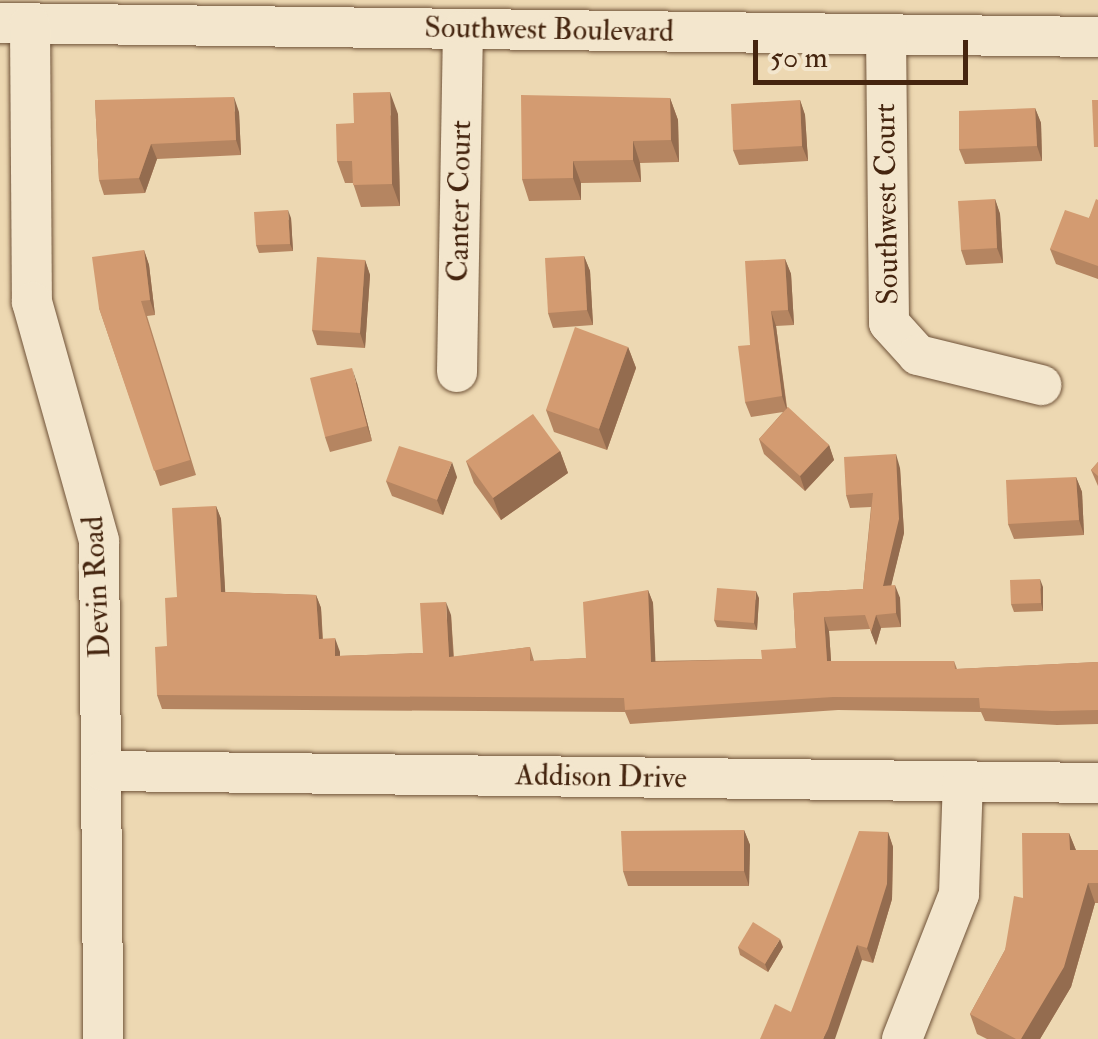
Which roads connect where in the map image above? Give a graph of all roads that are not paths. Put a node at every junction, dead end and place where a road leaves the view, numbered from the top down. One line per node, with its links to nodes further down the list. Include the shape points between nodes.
1 (15, 24): 2 (street, Southwest Boulevard); 7 (street, Devin Road, via 40,355 95,509)
2 (463, 31): 3 (street, Southwest Boulevard); 5 (street, Canter Court)
3 (886, 34): 4 (street, Southwest Boulevard); 6 (street, Southwest Court, via 889,323 918,355)
4 (1098, 36)
5 (457, 372)
6 (1041, 385)
7 (104, 771): 8 (street, Addison Drive); 10 (street, Devin Road)
8 (963, 782): 9 (street, Addison Drive); 11 (street, via 950,932)
9 (1098, 782)
10 (103, 1039)
11 (902, 1039)

